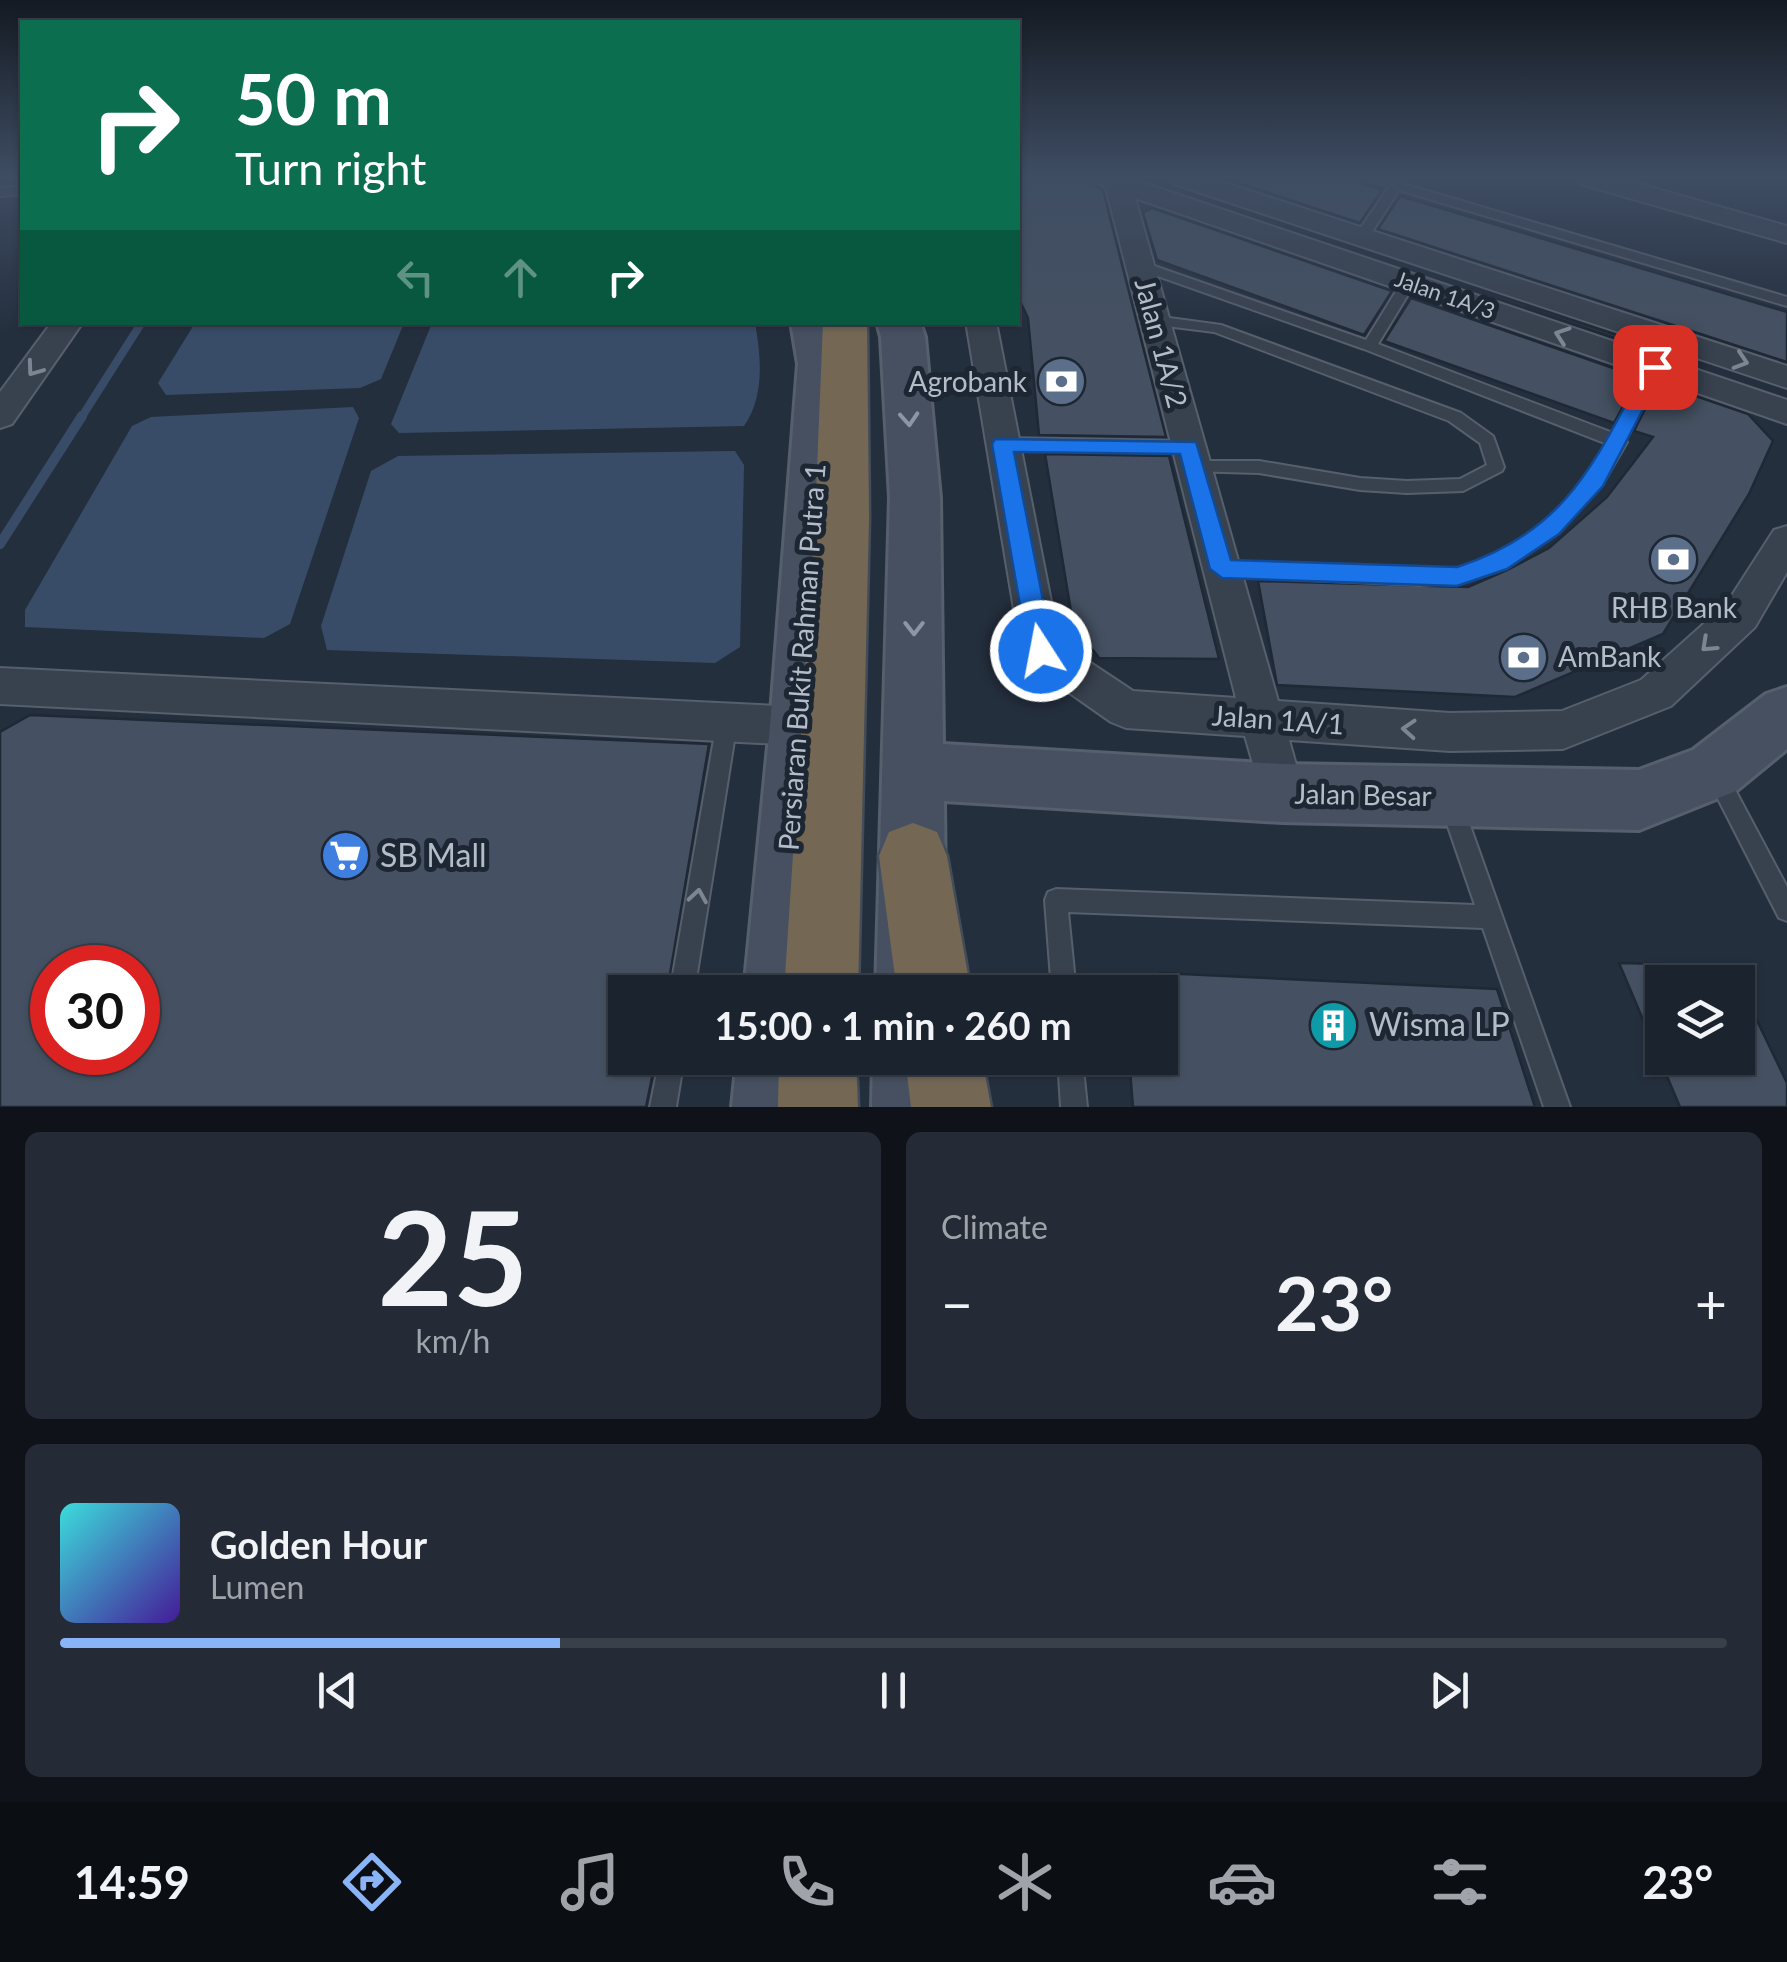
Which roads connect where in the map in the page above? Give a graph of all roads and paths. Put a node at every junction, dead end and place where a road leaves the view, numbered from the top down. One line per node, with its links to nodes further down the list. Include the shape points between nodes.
1 (1128, 230): 7 (street, Jalan 1A/2)
2 (1253, 230): 8 (street, Jalan 1A/3)
3 (1346, 230): 6 (street, Jalan 1A/3)
4 (1367, 230): 6 (lane)
5 (1553, 230): 9 (lane)
6 (1363, 235): 18 (street, Jalan 1A/3, one-way to 18)
7 (1140, 265): 10 (street, Jalan 1A/2); 16 (lane)
8 (1408, 283): 16 (lane); 17 (street, Jalan 1A/3, one-way to 8)
9 (1787, 302)
10 (1155, 321): 23 (street, Jalan 1A/2); 23 (lane, via 1216,328 1455,418 1487,440 1496,467 1463,485 1407,487)
11 (66, 325): 20 (street, one-way to 20)
12 (813, 325): 30 (main road, Persiaran Bukit Rahman Putra 1, via 820,364)
13 (845, 325): 40 (highway)
14 (899, 325): 31 (main road, one-way to 31, via 915,498)
15 (982, 325): 22 (street, Jalan 1A/1)
16 (1369, 346): 21 (lane)
17 (1655, 367): 19 (street, Jalan 1A/3); 21 (lane)
18 (1787, 377)
19 (1787, 412)
20 (0, 416)
21 (1619, 442): 25 (lane, via 1596,480 1552,528 1499,562 1457,576)
22 (1002, 444): 23 (lane); 28 (street, Jalan 1A/1, via 1041,651 1126,709)
23 (1192, 457): 25 (street, Jalan 1A/2)
24 (1787, 540): 28 (street, Jalan 1A/1, one-way to 28, via 1741,615 1656,692 1562,730 1450,732)
25 (1222, 569): 28 (street, Jalan 1A/2)
26 (0, 686): 29 (street)
27 (1787, 713): 32 (main road, Jalan Besar)
28 (1262, 718): 33 (street, Jalan 1A/2)
29 (726, 722): 30 (street); 38 (lane, one-way to 29)
30 (800, 726): 39 (main road, Persiaran Bukit Rahman Putra 1)
31 (914, 771): 33 (main road, Jalan Besar); 35 (main road)
32 (1714, 771): 34 (main road, Jalan Besar, via 1639,800); 36 (lane)
33 (1282, 793): 34 (main road, Jalan Besar)
34 (1449, 796): 37 (lane)
35 (913, 856): 41 (main road); 42 (highway)
36 (1787, 910)
37 (1490, 916): 43 (lane, via 1056,900); 56 (lane)
38 (685, 975)
39 (780, 975)
40 (822, 975)
41 (911, 975)
42 (931, 975)
43 (1063, 975)
44 (669, 1075): 50 (lane)
45 (773, 1075): 51 (main road)
46 (818, 1075): 52 (highway)
47 (910, 1075): 53 (main road)
48 (947, 1075): 54 (highway)
49 (1071, 1075): 55 (lane)
50 (663, 1107)
51 (770, 1107)
52 (818, 1107)
53 (910, 1107)
54 (952, 1107)
55 (1074, 1107)
56 (1557, 1107)

